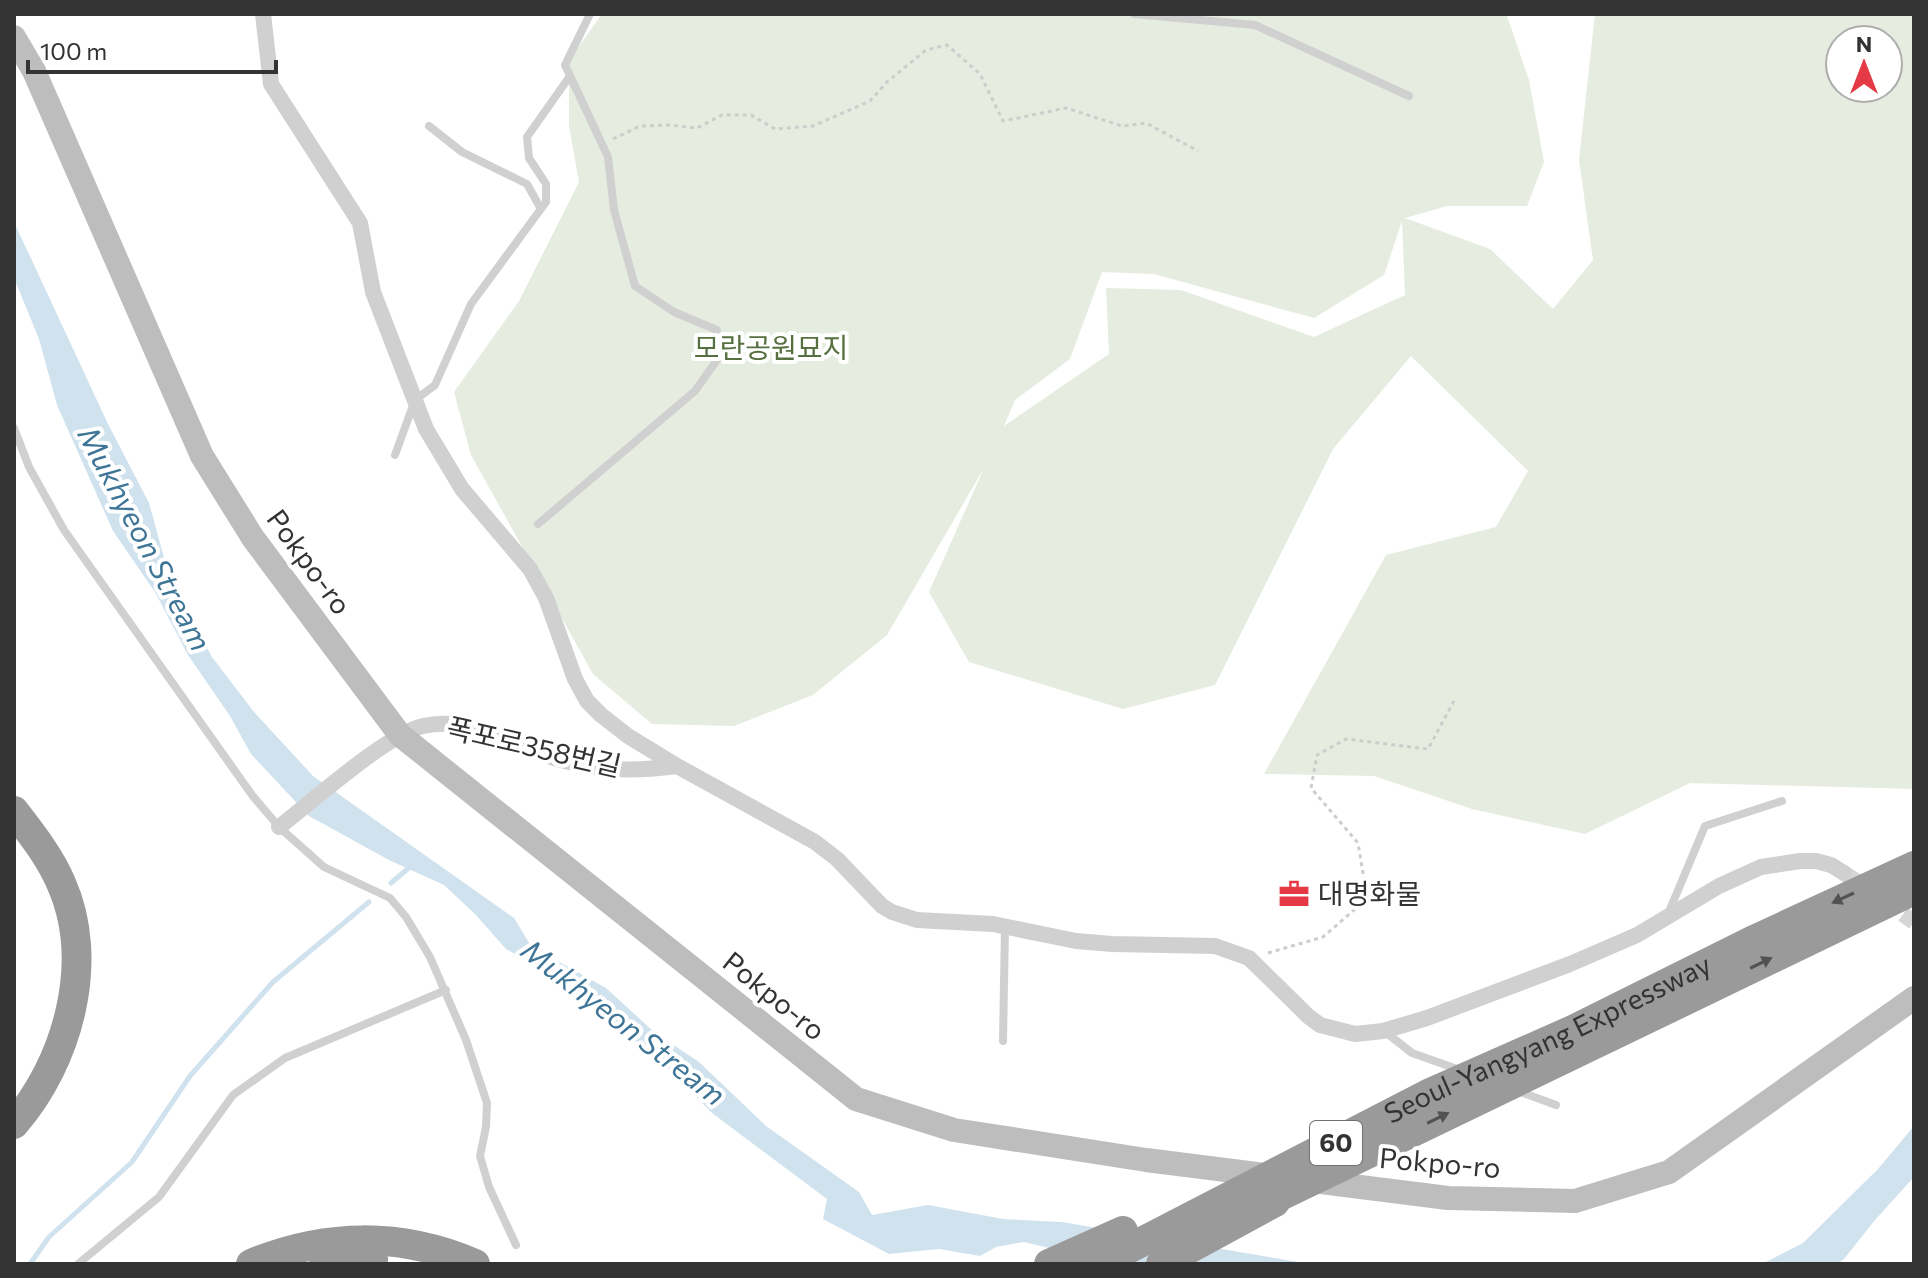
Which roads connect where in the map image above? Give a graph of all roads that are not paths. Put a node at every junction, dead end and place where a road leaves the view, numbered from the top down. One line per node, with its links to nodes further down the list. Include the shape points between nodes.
1 (263, 14): 9 (street, via 271,84 360,223 373,292)
2 (590, 14): 5 (lane, via 565,65)
3 (1134, 14): 6 (lane, via 1255,25)
4 (14, 37): 13 (main road, Pokpo-ro, via 34,71 202,456 253,538)
5 (570, 76): 8 (lane, via 527,137 529,158 546,184); 12 (lane, via 608,157 614,210 635,286 674,312 717,330 717,360 695,391)
6 (1409, 96)
7 (429, 126): 8 (lane, via 462,152 527,184)
8 (541, 209): 9 (lane, via 471,304 435,385)
9 (415, 400): 11 (lane); 14 (street, via 462,489 530,569 587,701 628,736)
10 (14, 428): 17 (lane, via 64,530)
11 (395, 455)
12 (538, 524)
13 (400, 735): 14 (street, 폭포로358번길, via 450,723 484,730 549,757 600,768 639,771); 17 (street, 폭포로358번길); 25 (main road, Pokpo-ro, via 856,1099 954,1130 1448,1198 1575,1201 1669,1172)
14 (677, 766): 23 (street, via 815,842 892,912 917,920)
15 (1782, 801): 22 (lane, via 1705,826)
16 (14, 811): 34 (highway, via 62,883 76,957 70,1011 55,1063)
17 (279, 827): 24 (lane, via 324,867 390,898)
18 (14, 844): 32 (highway, via 43,887 53,916 58,977 50,1030)
19 (1914, 866): 27 (highway, Seoul-Yangyang Expressway / 60, one-way to 27, via 1756,939)
20 (1844, 873): 22 (street, via 1816,861 1761,867)
21 (1914, 890): 27 (highway, Seoul-Yangyang Expressway / 60, one-way to 21)
22 (1666, 918): 26 (street, via 1570,964)
23 (1005, 926): 26 (street, via 1112,944 1215,946 1249,958 1320,1025 1345,1034); 28 (lane)
24 (446, 990): 36 (lane, via 487,1103 480,1156); 37 (lane, via 285,1058 233,1095 159,1197)
25 (1914, 998)
26 (1383, 1031): 29 (lane, via 1412,1053)
27 (1583, 1037): 31 (highway, Seoul-Yangyang Expressway / 60); 35 (highway, Seoul-Yangyang Expressway / 60, one-way to 27)
28 (1003, 1041)
29 (1484, 1079)
30 (1498, 1084): 33 (lane)
31 (1428, 1094): 42 (highway); 43 (highway, Seoul-Yangyang Expressway / 60)
32 (14, 1100)
33 (1556, 1105)
34 (14, 1124)
35 (1350, 1161): 44 (highway, Seoul-Yangyang Expressway / 60); 45 (highway)
36 (516, 1245)
37 (78, 1264)
38 (251, 1264): 41 (highway, via 298,1247 365,1239 425,1247)
39 (324, 1264): 40 (highway, via 366,1259)
40 (406, 1264)
41 (475, 1264)
42 (1049, 1264)
43 (1099, 1264)
44 (1142, 1264)
45 (1161, 1264)

